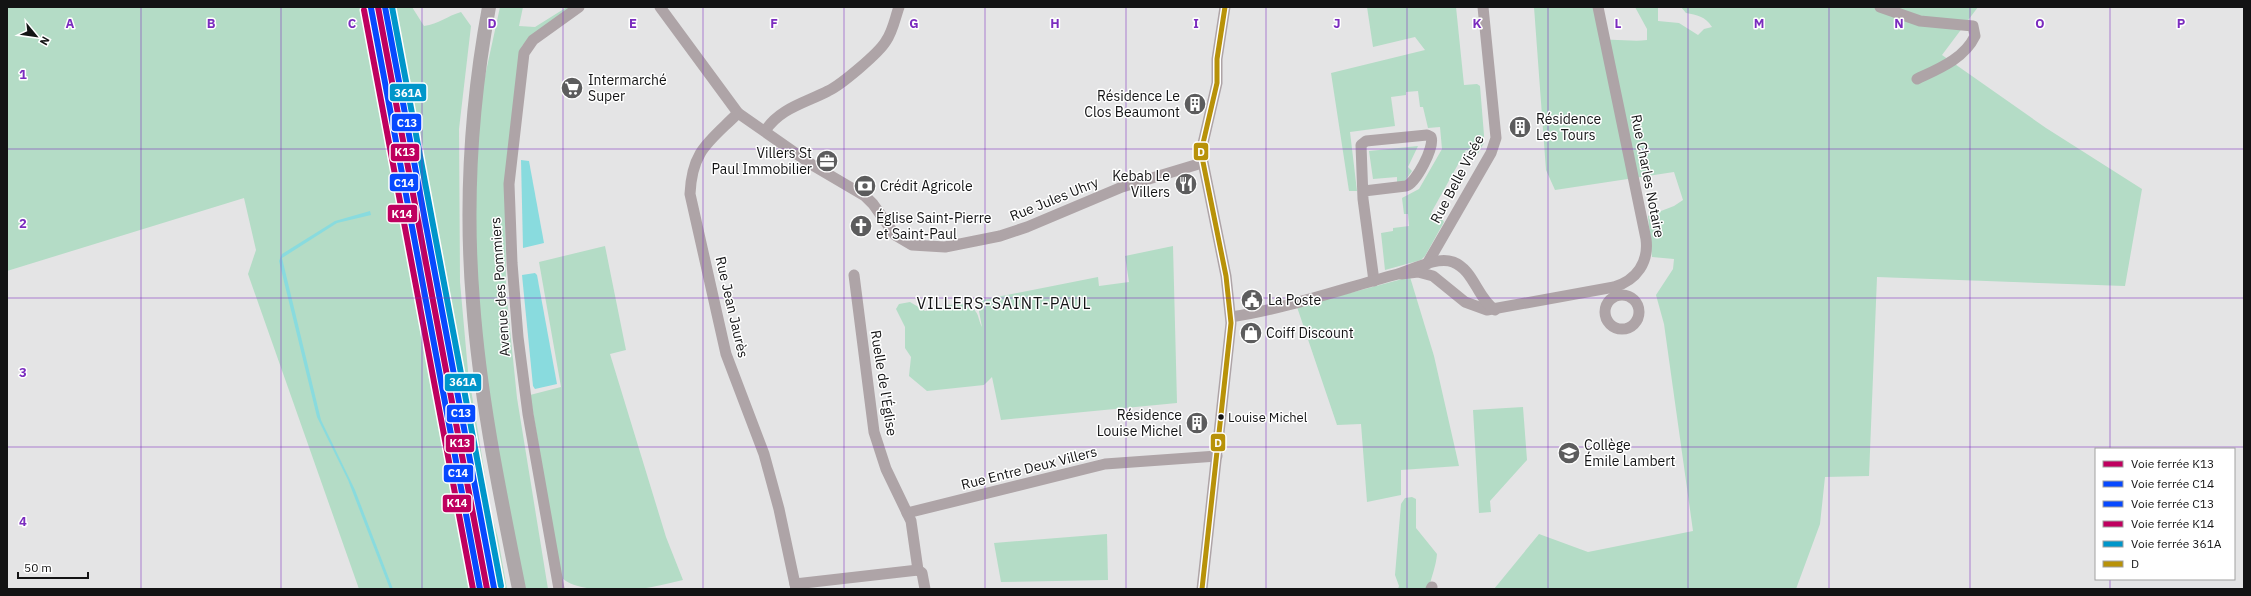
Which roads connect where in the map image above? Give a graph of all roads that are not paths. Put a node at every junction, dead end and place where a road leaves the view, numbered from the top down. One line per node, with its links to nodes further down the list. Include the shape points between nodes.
1 (489, 7): 26 (main road, via 470,160 470,266 487,421)
2 (579, 7): 27 (street, Avenue des Pommiers, via 533,40 524,53 509,184 518,337 528,414)
3 (660, 7): 10 (street)
4 (899, 7): 11 (street, via 889,36 880,49 836,86 791,107)
5 (1225, 7): 12 (street, via 1217,59 1217,83 1202,145)
6 (1483, 7): 14 (street, Rue Belle Visée, via 1496,138 1491,153)
7 (1598, 7): 20 (street, Rue Charles Notaire, via 1647,245 1642,267 1620,290)
8 (1880, 7): 9 (street, via 1920,21 1973,26 1975,36 1960,54 1943,67)
9 (1917, 79)
10 (738, 114): 11 (street, Rue Jules Uhry); 25 (street, Rue Jean Jaurès, via 698,154 690,194 724,347 764,454 780,509)
11 (765, 131): 12 (street, Rue Jules Uhry, via 820,170 869,200 891,231 900,239 927,247 954,246 1009,234 1122,187)
12 (1202, 163): 21 (street, via 1226,276)
13 (1364, 191): 13 (street, via 1412,184 1431,147 1431,137 1427,135 1363,143 1360,148); 18 (street)
14 (1427, 264): 15 (street, Rue Charles Notaire); 17 (street, Rue Charles Notaire, via 1445,261 1454,263 1464,269)
15 (1401, 274): 18 (street, Rue Charles Notaire); 19 (street, Rue Charles Notaire, via 1418,272 1433,276)
16 (854, 275): 23 (street, Ruelle de l'Église, via 874,432 886,469)
17 (1471, 280): 19 (street); 20 (street, Rue Charles Notaire, via 1486,303)
18 (1374, 281): 21 (street, Rue Charles Notaire)
19 (1465, 302): 20 (street, Rue Charles Notaire, via 1482,310)
20 (1495, 310)
21 (1231, 317): 22 (street)
22 (1217, 456): 23 (street, Rue Entre Deux Villers, via 1105,464); 29 (street)
23 (908, 513): 24 (street, via 913,528)
24 (918, 570): 25 (street); 28 (street, via 922,573)
25 (796, 587)
26 (519, 589)
27 (559, 589)
28 (925, 589)
29 (1202, 589)

